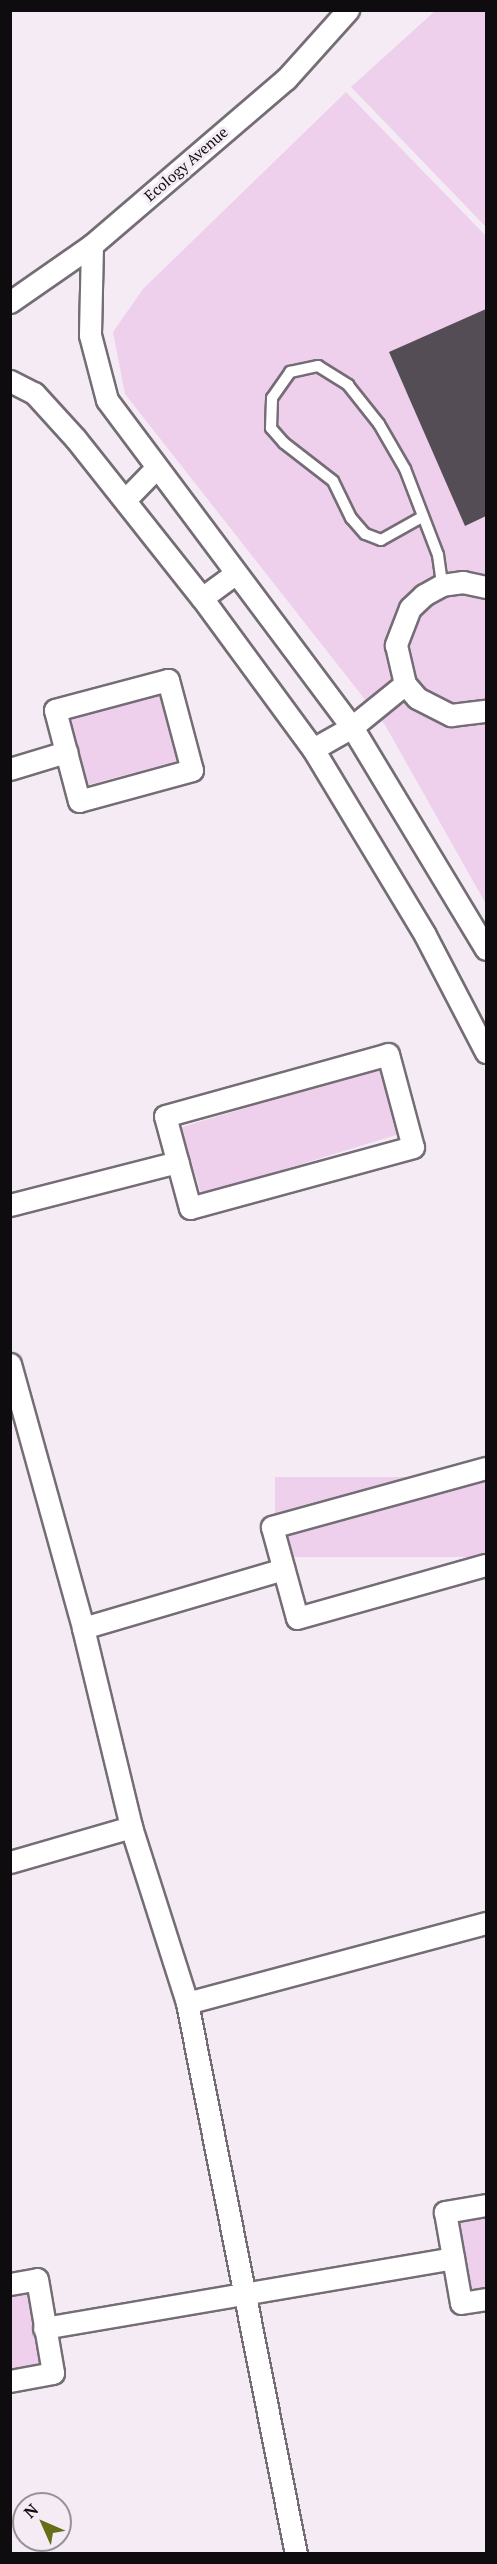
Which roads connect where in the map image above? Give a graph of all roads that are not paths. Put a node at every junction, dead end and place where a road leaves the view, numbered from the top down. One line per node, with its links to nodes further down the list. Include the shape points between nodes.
1 (348, 10): 2 (street, Ecology Avenue, via 286,79)
2 (92, 245): 3 (street, Ecology Avenue); 5 (street, via 90,335 106,399)
3 (10, 302)
4 (10, 381): 6 (street, via 33,393)
5 (156, 468): 6 (street); 8 (street)
6 (125, 500): 11 (street)
7 (422, 516): 7 (lane, via 405,468 379,424 348,385 318,366 290,372 272,398 271,428 333,481 351,518 365,534 381,540); 9 (lane, via 438,555)
8 (236, 573): 11 (street); 14 (street)
9 (442, 585): 10 (street, via 463,582); 12 (street, via 410,608 400,626 396,645)
10 (486, 587)
11 (202, 598): 15 (street)
12 (405, 684): 13 (street, via 433,709 451,715); 14 (street)
13 (486, 711)
14 (352, 727): 15 (street); 18 (street)
15 (313, 749): 19 (street, via 425,934)
16 (66, 752): 16 (street, via 55,710 168,680 192,770 79,801); 17 (street)
17 (10, 769)
18 (486, 950)
19 (486, 1052)
20 (178, 1162): 20 (street, via 165,1116 388,1054 413,1147 190,1208); 21 (street)
21 (10, 1205)
22 (10, 1364): 23 (street)
23 (18, 1424): 27 (street)
24 (486, 1468): 26 (street, via 272,1527)
25 (486, 1565): 26 (street, via 297,1618)
26 (284, 1569): 27 (street)
27 (83, 1628): 28 (street)
28 (131, 1827): 29 (street); 31 (street)
29 (10, 1862)
30 (486, 1923): 31 (street)
31 (187, 2003): 35 (street)
32 (486, 2205): 33 (street, via 445,2212)
33 (453, 2258): 35 (street); 36 (street, via 461,2303)
34 (10, 2284): 37 (street, via 37,2279)
35 (244, 2293): 37 (street); 39 (street)
36 (486, 2299)
37 (44, 2328): 38 (street, via 53,2373)
38 (10, 2381)
39 (296, 2553)

